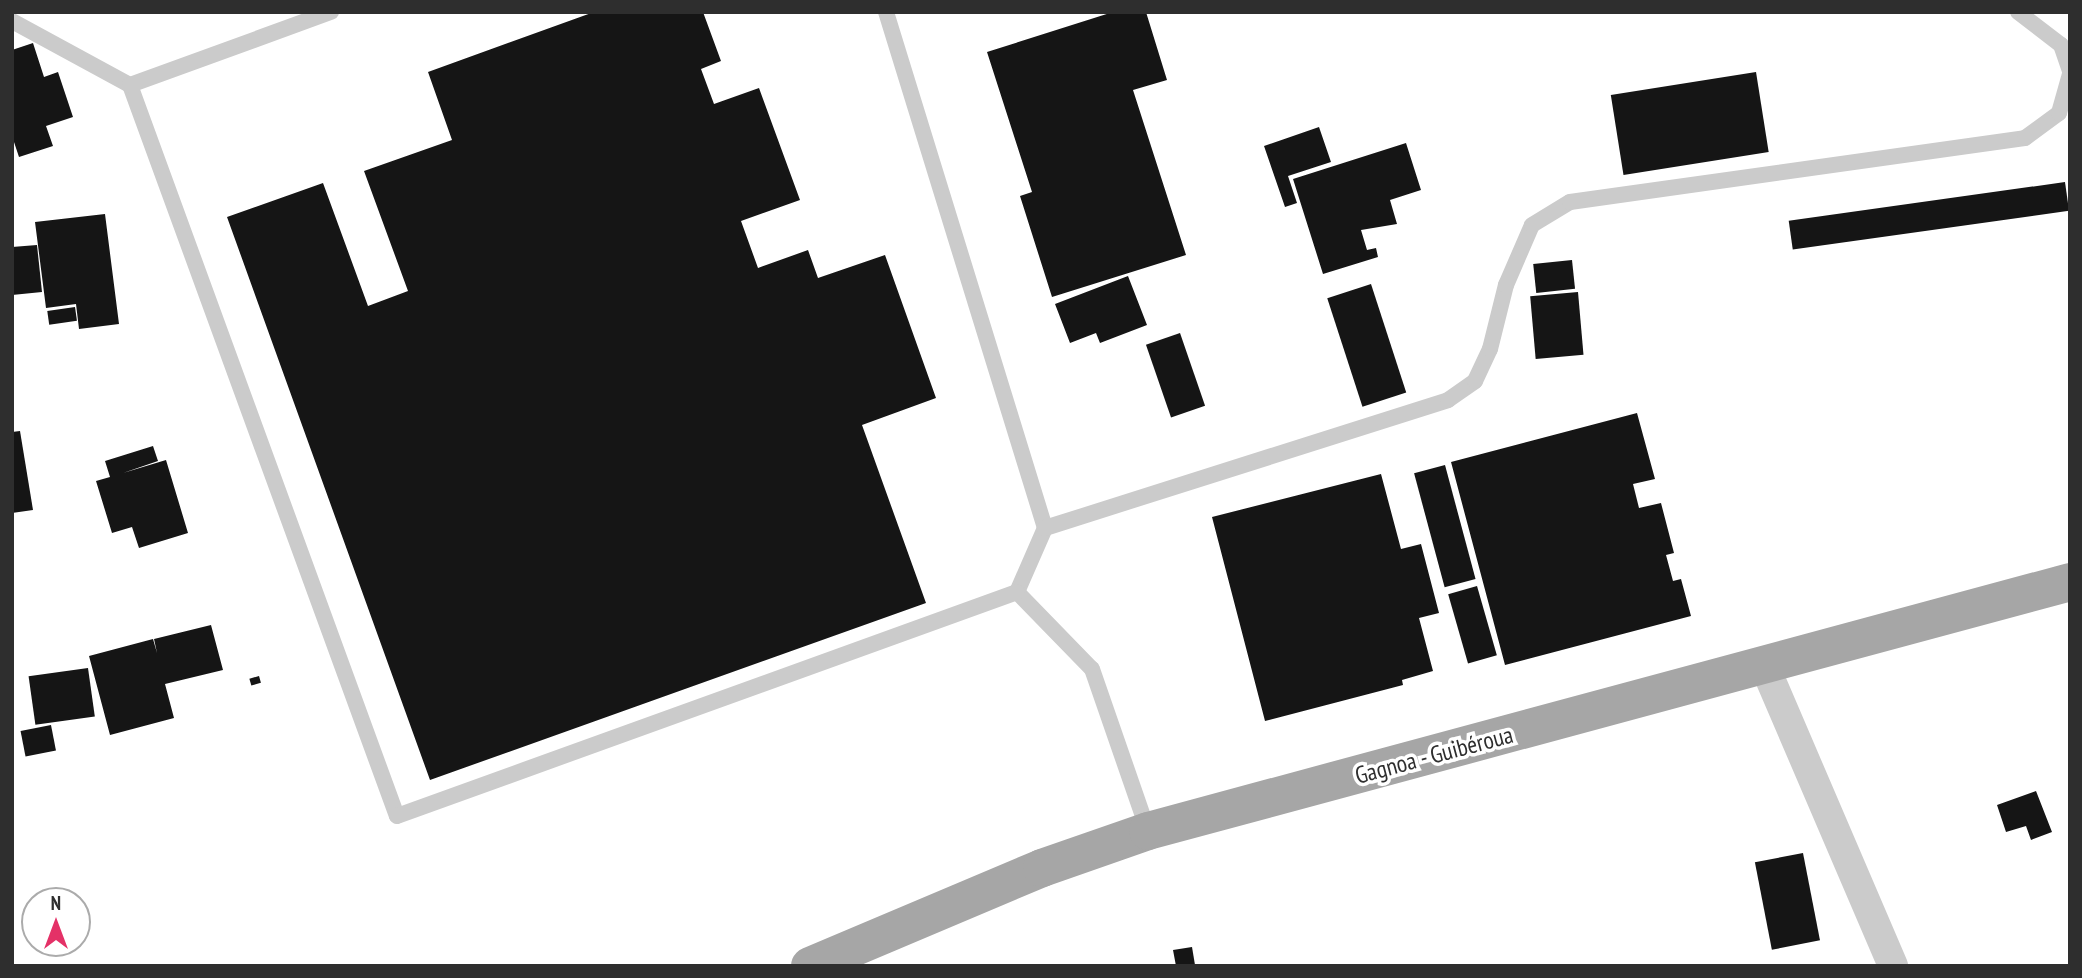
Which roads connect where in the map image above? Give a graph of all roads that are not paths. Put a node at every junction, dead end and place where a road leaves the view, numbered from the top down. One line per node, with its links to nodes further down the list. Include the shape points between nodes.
1 (331, 12): 4 (lane)
2 (886, 12): 8 (lane)
3 (2018, 12): 6 (lane, via 2061,45)
4 (293, 19): 7 (lane)
5 (12, 21): 7 (lane)
6 (2070, 73): 8 (lane, via 2059,113 2025,138 1570,202 1532,225 1506,285 1490,349 1475,381 1448,400)
7 (130, 85): 10 (lane, via 397,816)
8 (1045, 528): 10 (lane)
9 (2070, 582): 11 (main road, Gagnoa - Guibéroua)
10 (1017, 593): 12 (lane, via 1092,669)
11 (1765, 667): 12 (main road, Gagnoa - Guibéroua); 14 (street)
12 (1149, 831): 13 (main road, Gagnoa - Guibéroua, via 1042,868)
13 (810, 966)
14 (1893, 966)

